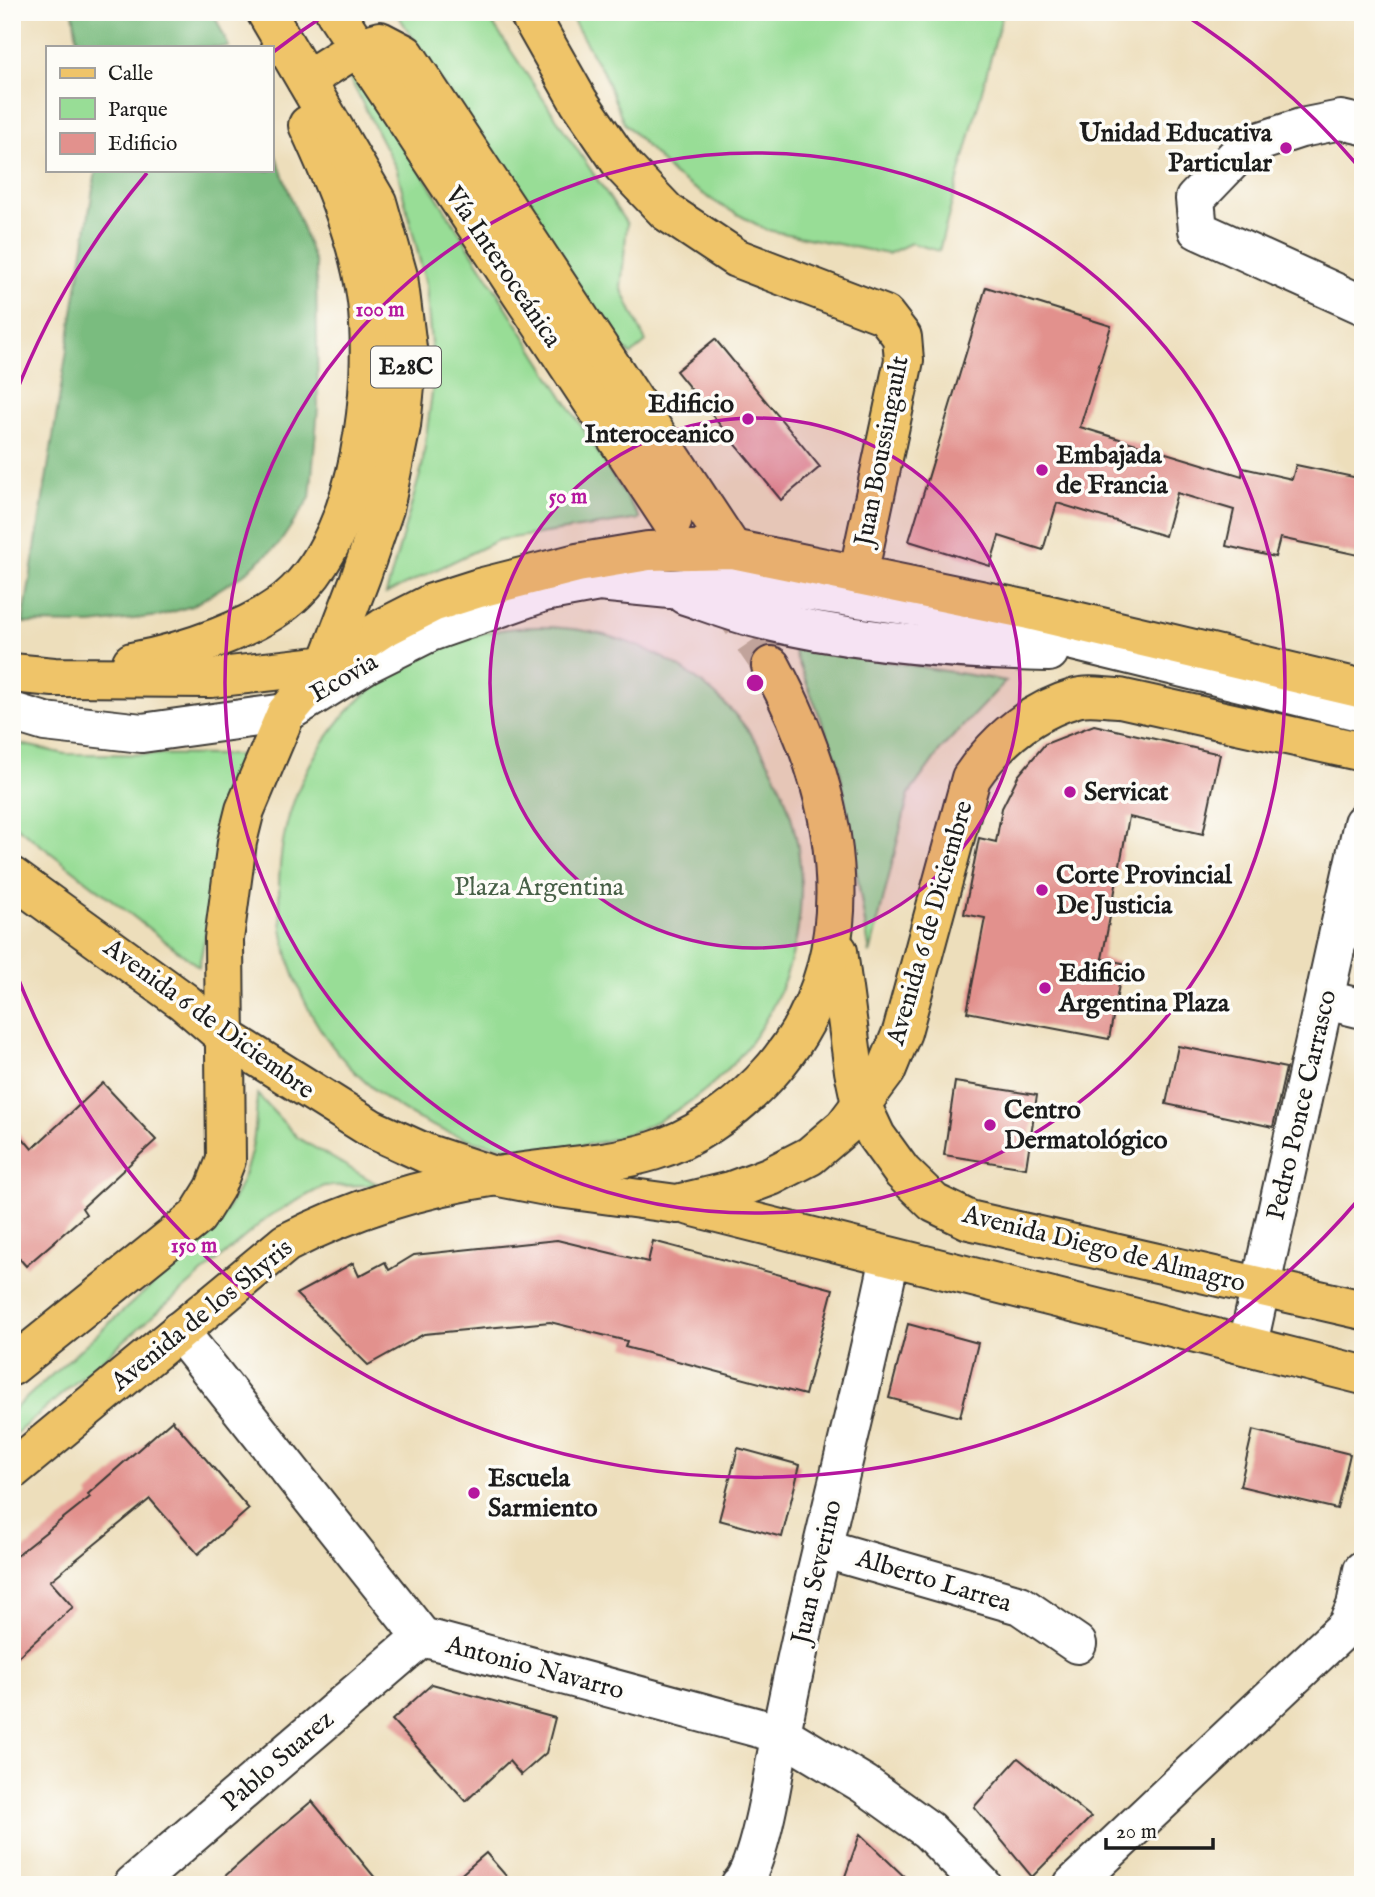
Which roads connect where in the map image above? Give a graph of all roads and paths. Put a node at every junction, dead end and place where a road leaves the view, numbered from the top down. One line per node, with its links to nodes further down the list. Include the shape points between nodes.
1 (256, 12): 5 (main road)
2 (266, 12): 8 (main road, E28C)
3 (335, 12): 6 (main road, Vía Interoceánica)
4 (528, 12): 13 (main road, Juan Boussingault, via 579,102 623,166 667,212 736,258 885,315 902,337 904,360)
5 (272, 46)
6 (358, 47): 8 (main road); 11 (main road, Vía Interoceánica); 12 (main road, via 380,41 405,54)
7 (273, 49): 17 (main road, via 350,225 367,301 369,393 353,481 330,548 294,595 241,628 174,654)
8 (306, 80): 14 (main road, E28C, via 377,202 398,276 408,356 401,426 384,509)
9 (1363, 125): 10 (street, via 1341,120 1246,146 1195,200 1198,230)
10 (1363, 305)
11 (672, 522)
12 (732, 549): 13 (main road); 14 (main road, via 648,551 479,588 432,603)
13 (858, 575): 18 (main road, via 1029,610)
14 (327, 665): 17 (main road, via 211,678); 21 (main road)
15 (771, 666): 25 (main road, via 807,740 826,803 836,881)
16 (12, 673): 17 (main road)
17 (54, 677)
18 (1363, 689)
19 (12, 712): 21 (street, Ecovia, via 45,722 142,733)
20 (1363, 712): 21 (street, Ecovia, via 1114,653 951,649 863,637 755,618 670,590 599,582 544,592 430,632)
21 (286, 713): 28 (main road, via 245,810 235,853 223,939)
22 (1363, 752): 29 (main road, Avenida 6 de Diciembre, via 1120,698 1079,697 1013,730 971,778 902,1032 886,1071)
23 (1363, 823): 26 (street, Pedro Ponce Carrasco)
24 (12, 877): 28 (main road, Avenida 6 de Diciembre)
25 (835, 932): 29 (main road, Avenida Diego de Almagro); 30 (main road, via 821,989 803,1030 777,1066 736,1105 690,1135 656,1150)
26 (1326, 1000): 27 (street); 33 (street, Pedro Ponce Carrasco)
27 (1363, 1009)
28 (224, 1036): 30 (main road, Avenida 6 de Diciembre, via 372,1129); 37 (main road, via 226,1160 197,1217)
29 (861, 1104): 31 (main road, Avenida 6 de Diciembre, via 844,1127 810,1156 731,1191); 33 (main road, Avenida Diego de Almagro, via 876,1136 902,1171 934,1203 969,1220)
30 (494, 1176): 31 (main road, Avenida 6 de Diciembre); 35 (main road, Avenida de los Shyris, via 371,1205 327,1222 286,1244)
31 (677, 1204): 32 (main road, via 733,1214)
32 (890, 1257): 36 (main road); 40 (street, Juan Severino)
33 (1260, 1287): 34 (main road, Avenida Diego de Almagro); 36 (street, Pedro Ponce Carrasco)
34 (1363, 1310)
35 (179, 1331): 39 (main road, Avenida de los Shyris); 42 (street, Antonio Navarro)
36 (1248, 1344): 38 (main road)
37 (12, 1366)
38 (1363, 1375)
39 (12, 1470)
40 (822, 1548): 43 (street, Alberto Larrea, via 1020,1605); 44 (street, Juan Severino)
41 (1363, 1570): 48 (street, via 1347,1626)
42 (422, 1637): 44 (street, Antonio Navarro); 45 (street, Pablo Suarez)
43 (1077, 1644)
44 (781, 1734): 46 (street, Juan Severino, via 751,1868); 47 (street, Antonio Navarro, via 864,1784 928,1830)
45 (133, 1885)
46 (740, 1885)
47 (982, 1885)
48 (1073, 1885)

